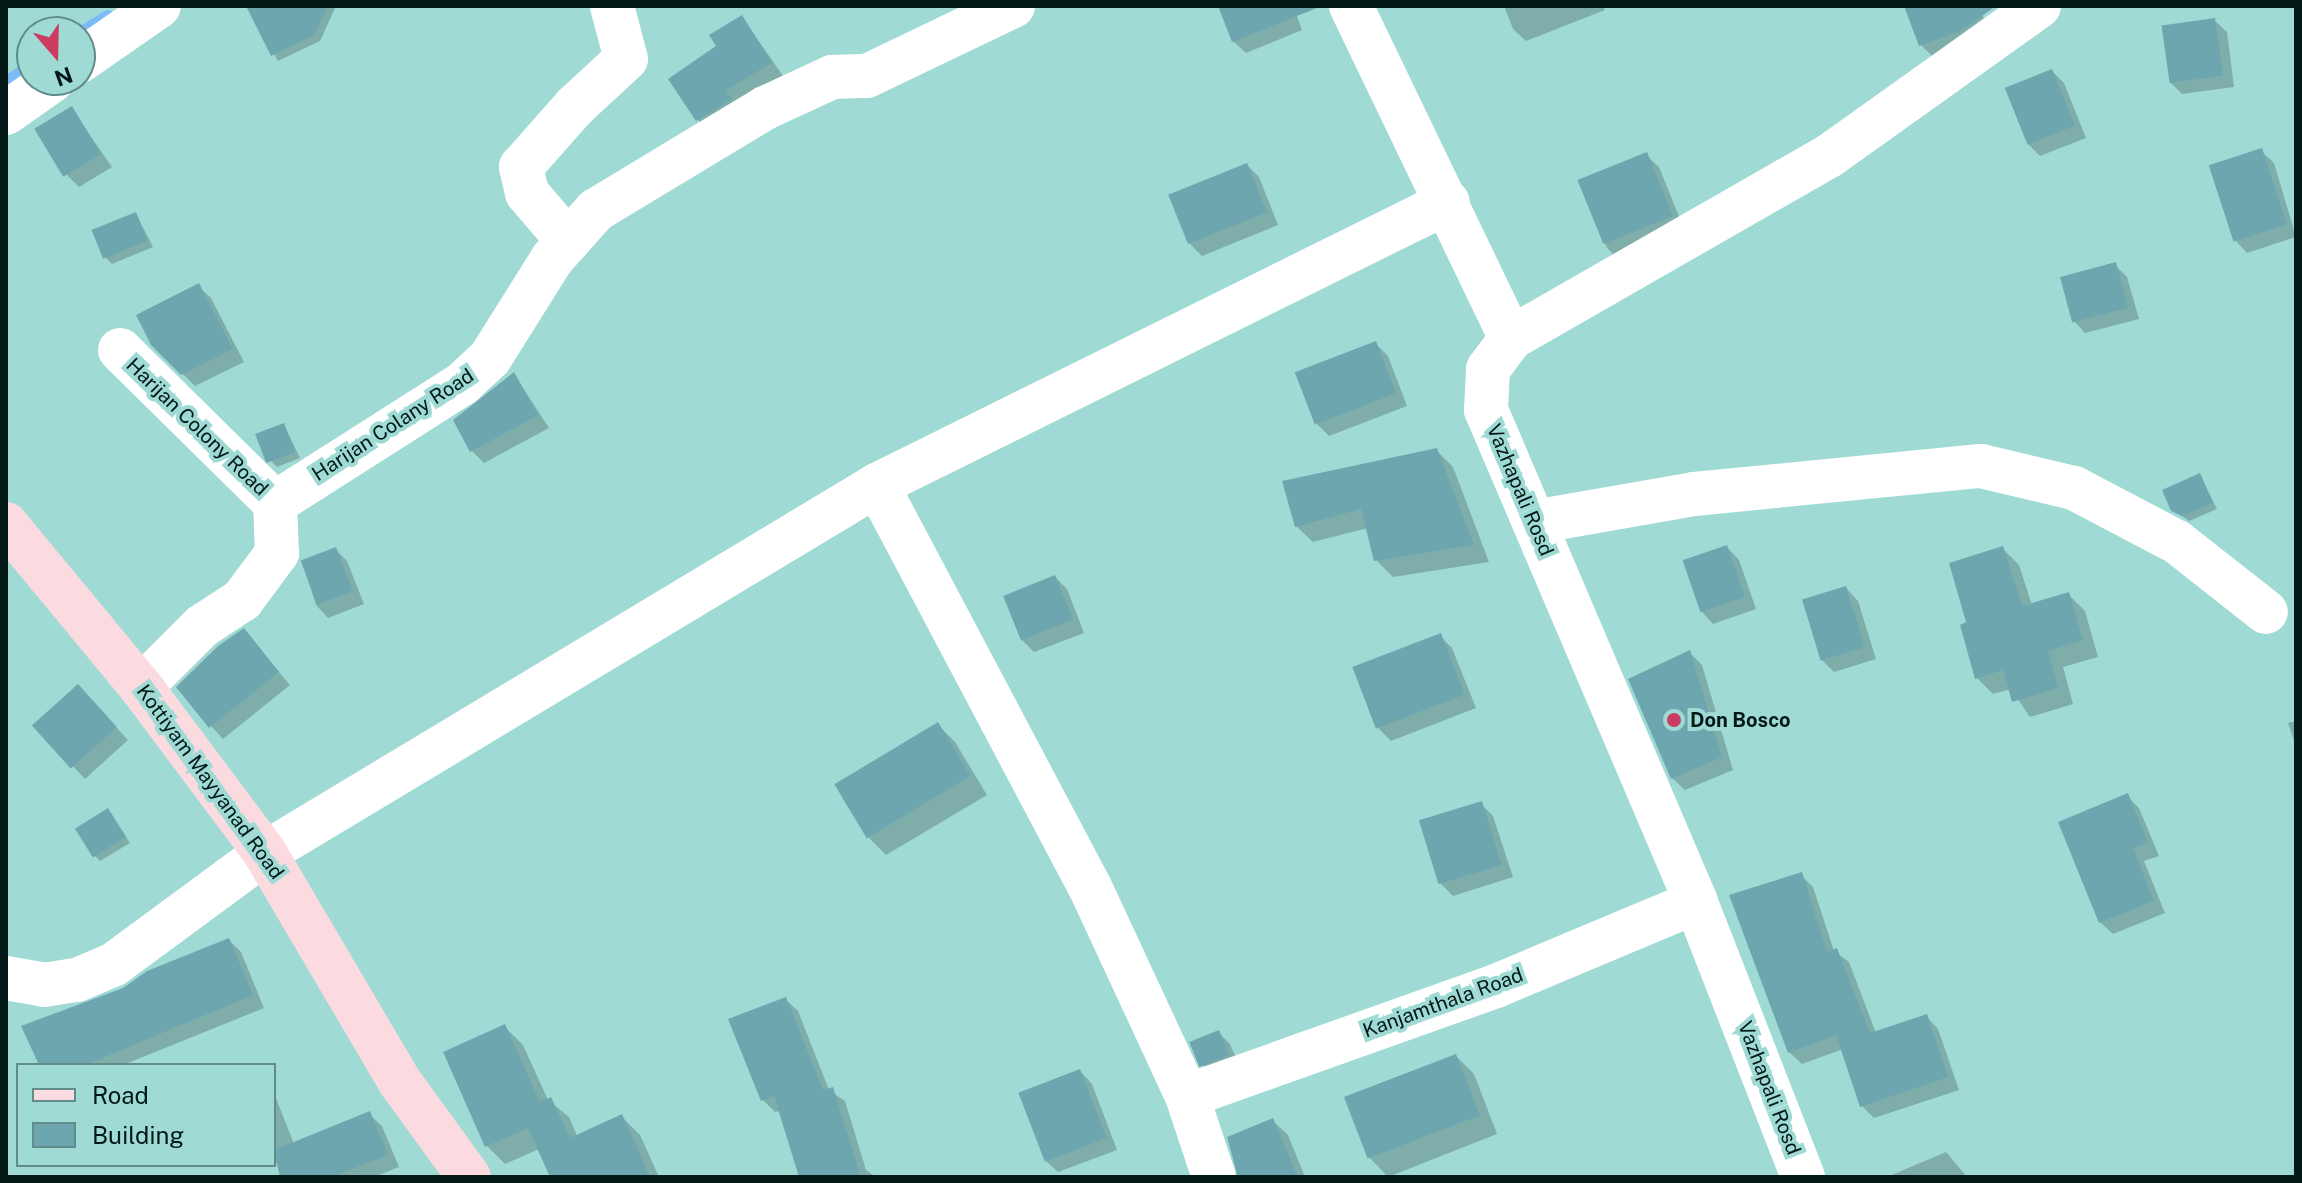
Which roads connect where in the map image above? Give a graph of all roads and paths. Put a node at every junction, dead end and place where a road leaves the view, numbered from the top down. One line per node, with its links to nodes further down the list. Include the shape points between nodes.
1 (159, 6): 6 (street)
2 (612, 6): 10 (street, via 626,59 521,167 527,193)
3 (1013, 6): 10 (street, Harijan Colany Road, via 867,76 832,77 765,108 596,210)
4 (1351, 6): 9 (street)
5 (2039, 6): 11 (street, Vazhapali Rosd, via 1829,156)
6 (96, 50)
7 (30, 96): 8 (street)
8 (6, 113)
9 (1448, 202): 11 (street); 13 (street)
10 (568, 241): 14 (street, Harijan Colany Road, via 490,358 462,384)
11 (1511, 338): 15 (street, Vazhapali Rosd, via 1488,369 1486,410)
12 (120, 350): 14 (street, Harijan Colony Road)
13 (877, 485): 19 (street); 22 (street, via 1090,887)
14 (275, 503): 18 (street, via 277,553 242,600 202,626)
15 (1534, 522): 17 (street, via 1694,494 1981,466 2074,488 2177,542); 20 (street, Vazhapali Rosd)
16 (6, 524): 18 (street, Kottiyam Mayyanad Road)
17 (2266, 612)
18 (141, 687): 19 (street, Kottiyam Mayyanad Road)
19 (265, 853): 21 (street, via 113,965 77,980 44,985); 23 (street, Kottiyam Mayyanad Road, via 400,1082)
20 (1696, 902): 22 (street, Kanjamthala Road, via 1496,986); 25 (street, Vazhapali Rosd)
21 (6, 978)
22 (1187, 1096): 24 (street)
23 (469, 1177)
24 (1214, 1177)
25 (1803, 1177)

